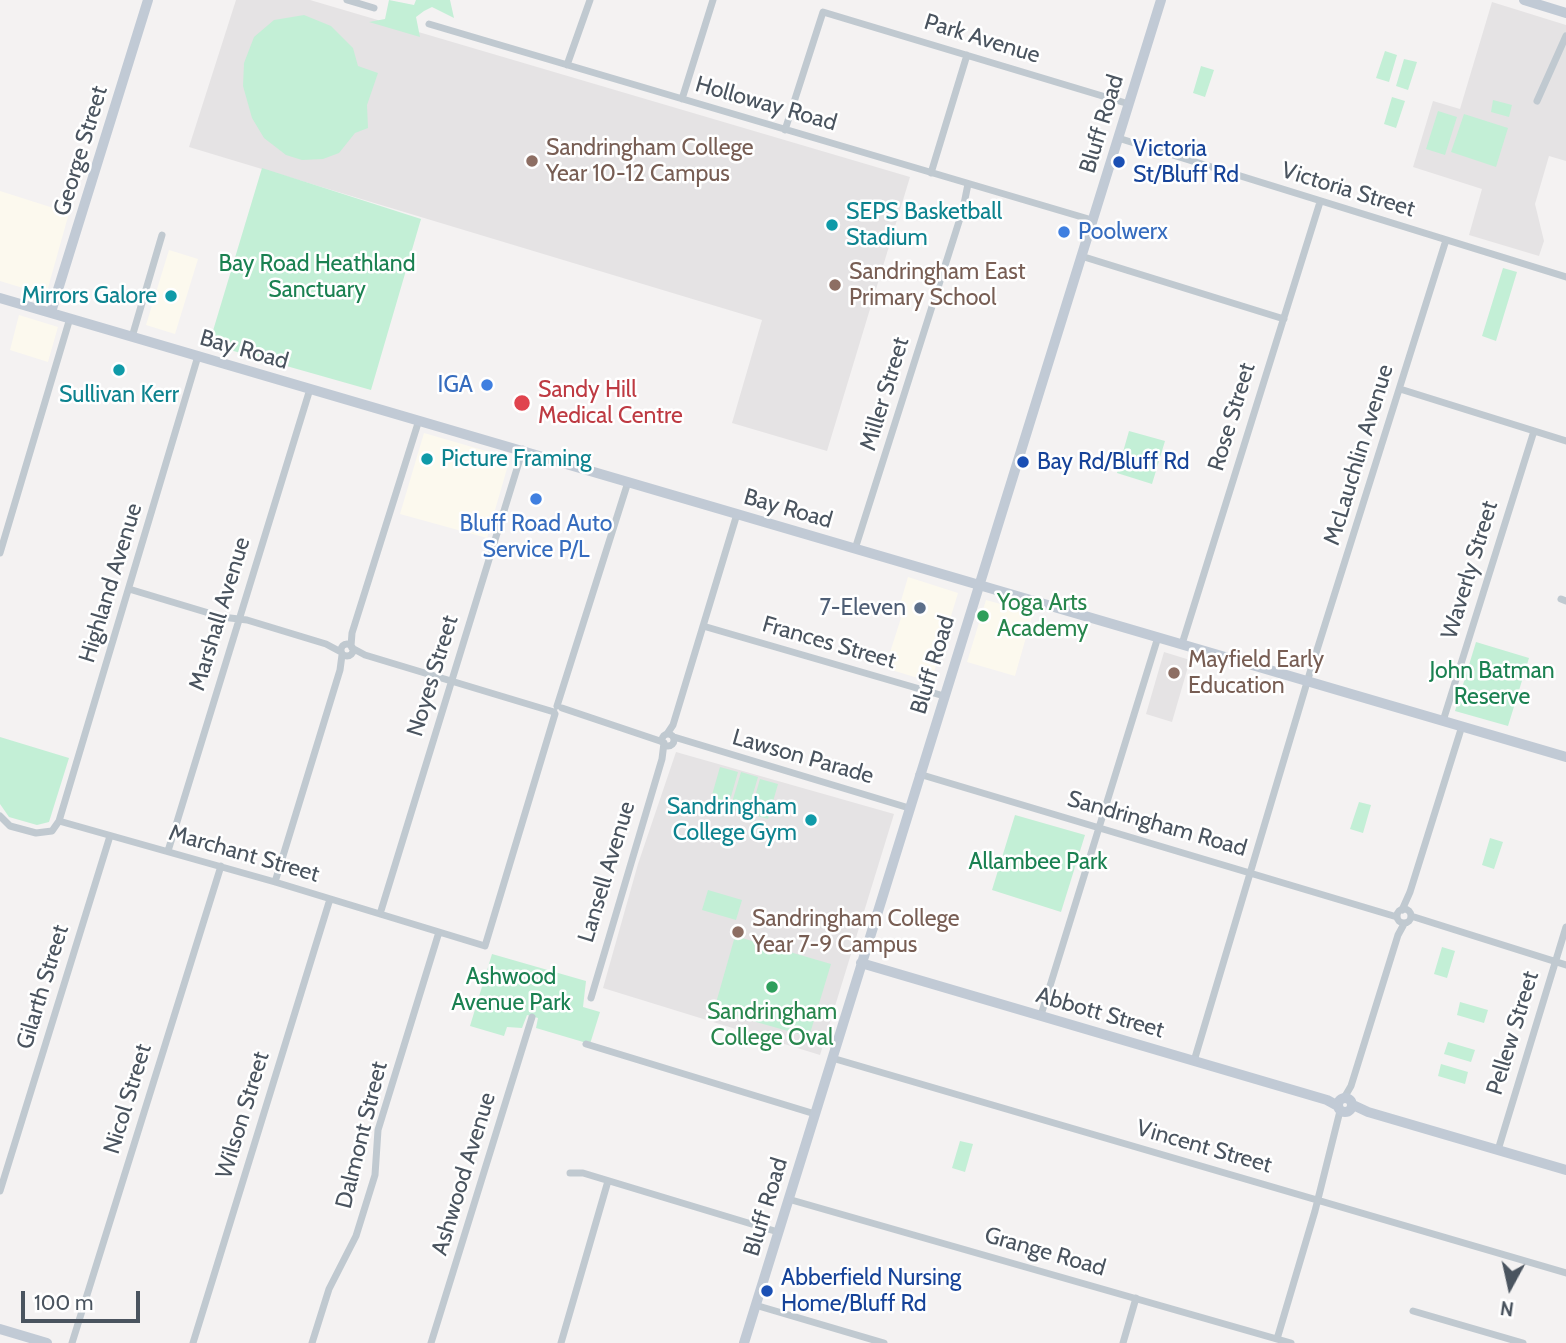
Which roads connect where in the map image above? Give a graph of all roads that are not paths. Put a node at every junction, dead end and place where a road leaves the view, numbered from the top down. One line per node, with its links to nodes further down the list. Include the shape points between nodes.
1 (148, 0): 27 (main road, George Street)
2 (347, 0): 7 (street)
3 (590, 0): 12 (street)
4 (713, 0): 13 (street)
5 (1161, 0): 15 (main road, Bluff Road)
6 (1524, 0): 8 (main road)
7 (374, 8)
8 (1566, 13)
9 (429, 24): 12 (street, Holloway Road)
10 (1566, 36): 14 (street)
11 (967, 55): 15 (street, Park Avenue); 16 (street, Park Avenue, via 823,12); 18 (street)
12 (570, 66): 13 (street, Holloway Road)
13 (682, 99): 16 (street, Holloway Road)
14 (1537, 101)
15 (1129, 104): 17 (main road, Bluff Road)
16 (785, 130): 18 (street, Holloway Road)
17 (1118, 138): 20 (street, Victoria Street); 21 (main road, Bluff Road)
18 (931, 173): 19 (street, Holloway Road)
19 (971, 185): 21 (street, Holloway Road); 40 (street, Miller Street)
20 (1320, 202): 23 (street, Victoria Street); 29 (street, Rose Street)
21 (1093, 220): 24 (main road, Bluff Road)
22 (162, 235): 30 (street)
23 (1446, 240): 25 (street, Victoria Street); 33 (street, McLauchlin Avenue)
24 (1081, 256): 29 (street); 42 (main road, Bluff Road)
25 (1566, 277)
26 (0, 298): 27 (main road, Bay Road)
27 (51, 313): 28 (main road, Bay Road)
28 (69, 318): 30 (main road, Bay Road); 41 (street)
29 (1283, 319): 47 (street, Rose Street)
30 (132, 337): 31 (main road, Bay Road)
31 (198, 356): 32 (main road, Bay Road); 43 (street, Highland Avenue)
32 (310, 389): 34 (main road, Bay Road); 44 (street, Marshall Avenue)
33 (1400, 389): 35 (street); 50 (street, McLauchlin Avenue)
34 (419, 420): 37 (main road, Bay Road); 48 (street)
35 (1534, 430): 36 (street); 53 (street, Waverly Street)
36 (1566, 441)
37 (523, 449): 38 (main road, Bay Road); 49 (street, Noyes Street)
38 (628, 482): 39 (main road, Bay Road); 52 (street)
39 (737, 514): 40 (main road, Bay Road); 45 (street, Lansell Avenue)
40 (855, 549): 42 (main road, Bay Road)
41 (0, 553)
42 (977, 584): 46 (main road, Bay Road); 51 (main road, Bluff Road)
43 (129, 589): 44 (street, Lawson Parade); 59 (street, Highland Avenue)
44 (239, 619): 48 (street, Lawson Parade); 63 (street, Marshall Avenue)
45 (703, 626): 51 (street, Frances Street); 55 (street, Lansell Avenue)
46 (1158, 637): 47 (main road, Bay Road); 61 (street)
47 (1182, 644): 50 (main road, Bay Road)
48 (347, 650): 49 (street, Lawson Parade); 66 (street)
49 (452, 680): 52 (street, Lawson Parade); 68 (street, Noyes Street)
50 (1308, 681): 53 (main road, Bay Road); 65 (street, McLauchlin Avenue)
51 (943, 696): 57 (main road, Bluff Road)
52 (558, 710): 55 (street, Lawson Parade); 71 (street, Marchant Street, via 485,946)
53 (1443, 721): 54 (main road, Bay Road)
54 (1462, 726): 56 (main road, Bay Road); 69 (street)
55 (668, 740): 58 (street, Lawson Parade); 75 (street, Lansell Avenue)
56 (1566, 757)
57 (919, 774): 58 (main road, Bluff Road); 61 (street, Sandringham Road)
58 (909, 808): 73 (main road, Bluff Road)
59 (59, 821): 60 (street, via 52,831 41,833); 62 (street, Marchant Street)
60 (2, 822)
61 (1099, 827): 65 (street, Sandringham Road); 76 (street)
62 (110, 835): 63 (street, Marchant Street); 87 (street, Gilarth Street)
63 (168, 851): 64 (street, Marchant Street)
64 (221, 866): 66 (street, Marchant Street); 98 (street, Nicol Street)
65 (1251, 872): 69 (street, Sandringham Road); 80 (street, McLauchlin Avenue)
66 (275, 882): 67 (street, Marchant Street)
67 (330, 899): 68 (street, Marchant Street); 99 (street, Wilson Street)
68 (380, 914): 71 (street, Marchant Street)
69 (1403, 917): 72 (street, Sandringham Road); 81 (street)
70 (1566, 927): 72 (street, Pellew Street)
71 (439, 932): 100 (street, Dalmont Street, via 378,1130 375,1175 360,1225 329,1289)
72 (1555, 962): 74 (street, Sandringham Road); 83 (street, Pellew Street)
73 (861, 963): 76 (main road, Abbott Street); 79 (main road, Bluff Road)
74 (1566, 965)
75 (591, 998)
76 (1041, 1016): 80 (main road, Abbott Street)
77 (532, 1017): 101 (street, Ashwood Avenue)
78 (586, 1044): 82 (street)
79 (832, 1058): 82 (main road, Bluff Road); 89 (street, Vincent Street)
80 (1194, 1061): 81 (main road, Abbott Street)
81 (1345, 1106): 83 (main road, Abbott Street); 89 (street)
82 (815, 1114): 88 (main road, Bluff Road)
83 (1498, 1150): 84 (main road, Abbott Street)
84 (1566, 1170)
85 (570, 1173): 86 (street)
86 (608, 1181): 90 (street); 102 (street)
87 (0, 1191)
88 (788, 1199): 90 (main road, Bluff Road); 92 (street, Grange Road)
89 (1317, 1200): 91 (street, Vincent Street); 96 (street)
90 (778, 1232): 93 (main road, Bluff Road)
91 (1566, 1273)
92 (1136, 1298): 96 (street, Grange Road); 105 (street)
93 (755, 1305): 103 (main road, Bluff Road); 104 (street)
94 (1413, 1311): 107 (street)
95 (0, 1329): 97 (main road)
96 (1277, 1339): 106 (street, Grange Road)
97 (47, 1343)
98 (72, 1343)
99 (193, 1343)
100 (312, 1343)
101 (431, 1343)
102 (561, 1343)
103 (744, 1343)
104 (884, 1343)
105 (1123, 1343)
106 (1291, 1343)
107 (1523, 1343)

